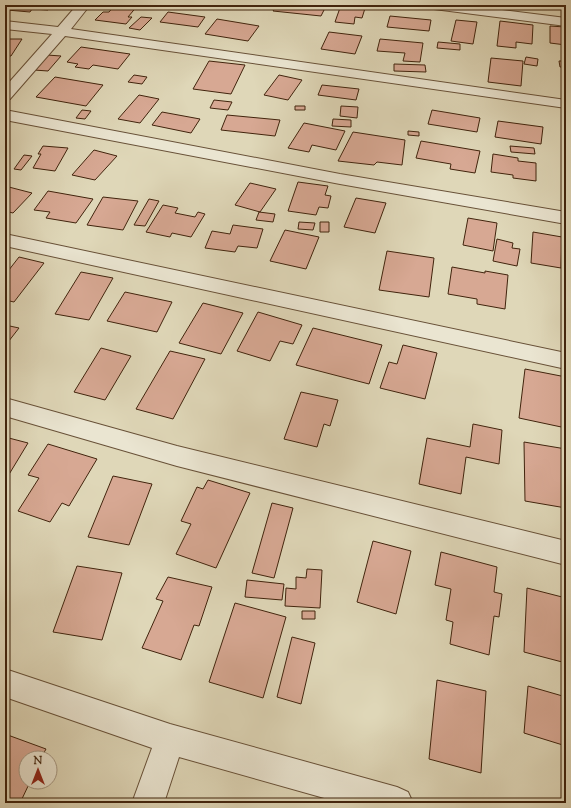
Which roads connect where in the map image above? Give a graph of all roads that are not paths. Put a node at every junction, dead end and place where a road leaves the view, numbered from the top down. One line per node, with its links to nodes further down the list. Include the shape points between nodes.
1 (84, 5): 5 (street)
2 (434, 5): 3 (street)
3 (566, 22)
4 (5, 25): 5 (street)
5 (60, 31): 6 (street); 7 (street)
6 (5, 96)
7 (566, 104)
8 (5, 115): 9 (street, via 340,179)
9 (566, 218)
10 (5, 240): 11 (street)
11 (566, 361)
12 (5, 407): 13 (street, via 177,456)
13 (566, 553)
14 (5, 683): 15 (street)
15 (170, 739): 16 (street); 17 (street)
16 (148, 803)
17 (396, 803)

